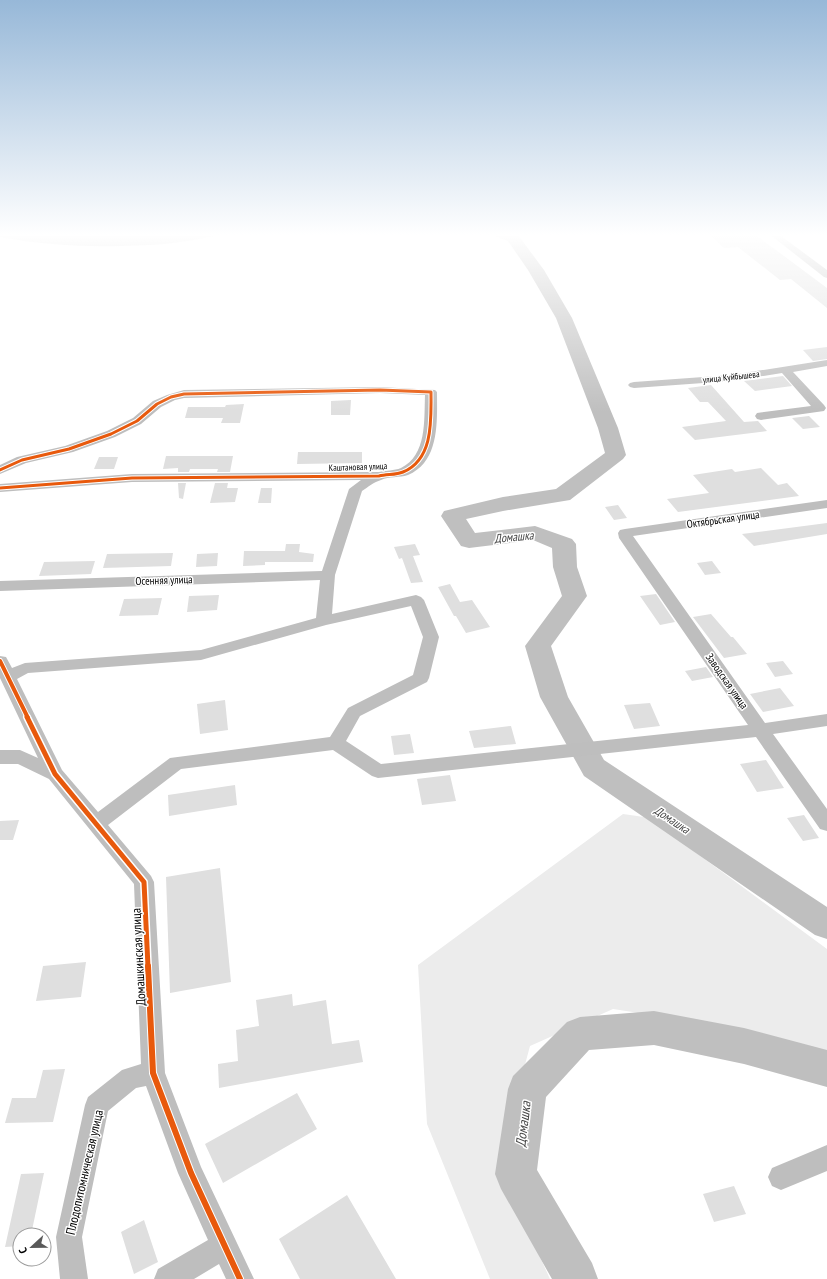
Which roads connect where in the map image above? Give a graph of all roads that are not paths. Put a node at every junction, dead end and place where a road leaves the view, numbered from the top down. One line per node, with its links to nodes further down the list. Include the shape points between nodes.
1 (827, 363): 2 (street, улица Куйбышева)
2 (785, 370): 3 (street, улица Куйбышева, via 731,378); 4 (street, via 820,408)
3 (634, 385)
4 (761, 416)
5 (0, 470): 6 (street, Каштановая улица, via 22,460 69,449 110,434 137,421 157,404 184,394 380,390 431,392 430,438 417,464 403,472)
6 (379, 476): 7 (street, Каштановая улица, via 132,478); 10 (street, via 356,489)
7 (0, 488)
8 (827, 504): 9 (street, Октябрьская улица, via 625,533)
9 (626, 538): 15 (street, Заводская улица)
10 (328, 575): 11 (street, Осенняя улица); 12 (street)
11 (0, 586)
12 (324, 621): 13 (street, via 201,655); 16 (street, via 416,600 432,637 421,678 354,712)
13 (4, 669): 18 (street, Домашкинская улица)
14 (827, 720): 15 (street)
15 (761, 730): 16 (street, via 378,771); 20 (street, Заводская улица)
16 (336, 743): 19 (street, via 176,763)
17 (0, 757): 18 (street, via 20,757)
18 (55, 774): 19 (street, Домашкинская улица)
19 (96, 824): 21 (street, Домашкинская улица, via 144,882)
20 (827, 824)
21 (153, 1073): 24 (street, Домашкинская улица, via 191,1173); 25 (street, Плодопитомническая улица, via 130,1078 97,1105 69,1237)
22 (827, 1158): 23 (street)
23 (781, 1177)
24 (224, 1246): 26 (street); 27 (street, Домашкинская улица)
25 (74, 1279)
26 (168, 1279)
27 (240, 1279)

